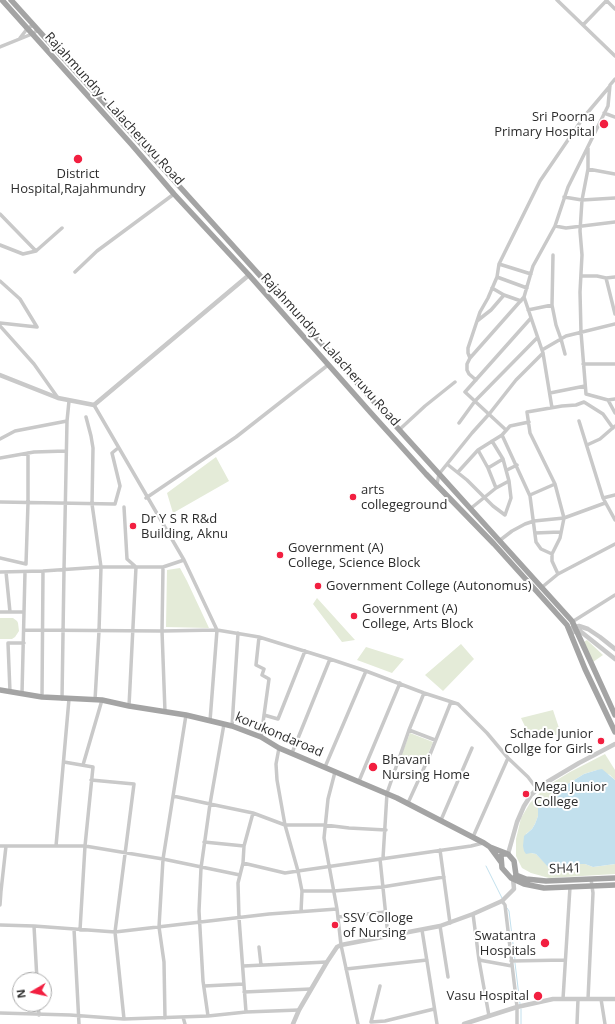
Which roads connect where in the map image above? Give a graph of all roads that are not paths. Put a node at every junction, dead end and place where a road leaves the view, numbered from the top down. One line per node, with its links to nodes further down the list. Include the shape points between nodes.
1 (2, 0): 8 (main road, Rajahmundry - Lalacheruvu Road)
2 (11, 0): 7 (main road)
3 (557, 0): 6 (street)
4 (607, 0): 5 (street); 6 (street)
5 (615, 9)
6 (583, 25): 12 (street)
7 (35, 27): 8 (street); 9 (street); 83 (main road)
8 (28, 29): 9 (main road, Rajahmundry - Lalacheruvu Road); 10 (street)
9 (32, 34): 10 (street); 20 (main road, Rajahmundry - Lalacheruvu Road)
10 (20, 39): 11 (street)
11 (0, 47)
12 (615, 56)
13 (615, 78): 14 (street)
14 (610, 85): 15 (street, via 608,106); 32 (street, via 546,170)
15 (604, 113): 16 (street); 17 (street)
16 (615, 117)
17 (588, 146): 18 (street); 21 (street)
18 (588, 169): 19 (street); 23 (street)
19 (615, 174)
20 (174, 194): 33 (street, via 97,251); 35 (main road, Rajahmundry - Lalacheruvu Road)
21 (564, 197): 23 (street); 26 (street)
22 (615, 198): 23 (street)
23 (582, 200): 27 (street)
24 (0, 214): 30 (street)
25 (615, 222): 27 (street)
26 (555, 226): 27 (street); 34 (street)
27 (580, 227): 36 (street)
28 (62, 228): 30 (street)
29 (0, 245): 30 (street, via 24,254)
30 (36, 250)
31 (553, 255): 46 (street)
32 (499, 264): 34 (street); 37 (street)
33 (75, 272)
34 (531, 274): 42 (street)
35 (249, 275): 62 (main road, Rajahmundry - Lalacheruvu Road); 73 (street)
36 (581, 276): 39 (street); 54 (street)
37 (497, 277): 41 (street); 42 (street)
38 (615, 277): 39 (street)
39 (606, 278): 48 (street)
40 (0, 281): 51 (street, via 20,300 37,327)
41 (492, 288): 43 (street); 50 (street)
42 (527, 288): 44 (street)
43 (504, 295): 45 (street); 50 (street)
44 (524, 297): 45 (street); 47 (street)
45 (521, 301): 59 (street)
46 (552, 305): 47 (street); 56 (street)
47 (528, 310): 49 (street)
48 (615, 314)
49 (531, 318): 55 (street); 64 (street)
50 (478, 321): 59 (street, via 468,348)
51 (0, 322)
52 (615, 324): 54 (street)
53 (0, 326): 68 (street, via 34,364)
54 (581, 332): 56 (street); 60 (street)
55 (537, 338): 57 (street); 72 (street)
56 (562, 339): 57 (street); 58 (street)
57 (543, 352): 67 (street); 76 (street, via 516,380)
58 (565, 354)
59 (470, 358): 64 (street, via 467,370)
60 (584, 364): 61 (street); 66 (street)
61 (615, 364)
62 (328, 365): 102 (main road, Rajahmundry - Lalacheruvu Road); 108 (street, via 236,437)
63 (0, 375): 68 (street)
64 (476, 380): 72 (street, via 465,392)
65 (456, 382): 83 (street)
66 (586, 386): 67 (street); 70 (street, via 586,394)
67 (550, 393): 74 (street)
68 (58, 398): 71 (street)
69 (615, 399): 70 (street)
70 (608, 400): 75 (street)
71 (69, 401): 73 (street); 78 (street)
72 (475, 401): 76 (street); 81 (street)
73 (94, 405): 89 (street)
74 (552, 408): 80 (street, via 527,412); 82 (street, via 584,402 604,414)
75 (615, 413)
76 (490, 414): 84 (street); 95 (street)
77 (86, 417): 114 (street, via 93,448)
78 (67, 421): 86 (street, via 15,431); 91 (street)
79 (579, 421): 88 (street)
80 (529, 422): 84 (street, via 510,426); 103 (street, via 530,432)
81 (459, 423)
82 (614, 427): 88 (street, via 600,439)
83 (399, 430): 100 (main road)
84 (506, 430): 85 (street)
85 (502, 435): 87 (street); 96 (street)
86 (0, 438)
87 (492, 441): 90 (street); 94 (street)
88 (587, 445): 109 (street)
89 (118, 448): 108 (street); 114 (street, via 112,453 120,486 115,504)
90 (478, 450): 97 (street); 99 (street)
91 (66, 451): 92 (street); 113 (street)
92 (28, 453): 93 (street); 112 (street)
93 (0, 458)
94 (503, 460): 97 (street); 98 (street)
95 (447, 464): 99 (street); 100 (street)
96 (517, 465): 98 (street); 105 (street)
97 (488, 468): 104 (street)
98 (507, 470): 101 (street)
99 (458, 472): 107 (street)
100 (440, 474): 102 (street); 116 (main road)
101 (509, 482): 104 (street); 107 (street, via 511,498 505,515)
102 (437, 484): 137 (main road, Rajahmundry - Lalacheruvu Road)
103 (555, 484): 105 (street); 117 (street)
104 (496, 488): 107 (street)
105 (530, 495): 119 (street)
106 (615, 495): 109 (street)
107 (484, 497): 116 (street)
108 (146, 498): 126 (street)
109 (603, 498): 111 (street)
110 (0, 502): 112 (street)
111 (605, 502): 117 (street); 118 (street)
112 (28, 503): 113 (street); 125 (street, via 26,564)
113 (66, 504): 114 (street); 130 (street)
114 (92, 504): 127 (street)
115 (124, 507): 128 (street, via 127,558)
116 (470, 509): 122 (main road)
117 (564, 518): 119 (street); 120 (street)
118 (615, 520)
119 (534, 521): 121 (street); 122 (street, via 512,531)
120 (560, 532): 121 (street); 124 (street, via 560,538)
121 (535, 533): 124 (street, via 538,546)
122 (499, 541): 136 (main road)
123 (615, 544): 135 (street)
124 (552, 554): 135 (street, via 552,561)
125 (0, 558)
126 (184, 560): 129 (street); 144 (street)
127 (101, 566): 128 (street); 130 (street); 147 (street)
128 (136, 567): 129 (street); 148 (street)
129 (163, 567): 149 (street)
130 (64, 570): 131 (street); 146 (street)
131 (43, 571): 134 (street); 145 (street)
132 (0, 572): 133 (street)
133 (6, 572): 134 (street); 140 (street)
134 (25, 572): 141 (street)
135 (558, 574): 136 (street)
136 (542, 587): 137 (street); 142 (main road)
137 (536, 592): 142 (main road, Rajahmundry - Lalacheruvu Road)
138 (615, 595): 142 (street)
139 (0, 612): 140 (street)
140 (10, 612): 141 (street)
141 (24, 612): 143 (street)
142 (571, 628): 153 (street, via 588,629); 156 (street, via 580,631); 157 (main road); 158 (main road, Rajahmundry - Lalacheruvu Road)
143 (24, 630): 145 (street); 152 (street)
144 (217, 630): 149 (street); 150 (street); 178 (street)
145 (43, 631): 146 (street); 166 (street)
146 (63, 631): 147 (street); 168 (street)
147 (99, 631): 148 (street); 170 (street)
148 (132, 631): 149 (street); 173 (street)
149 (162, 631): 174 (street)
150 (238, 633): 151 (street); 180 (street)
151 (259, 637): 154 (street); 175 (street, via 256,665 264,669 262,676 269,679)
152 (24, 643): 162 (street, via 8,643); 163 (street)
153 (615, 650)
154 (305, 651): 155 (street); 175 (street, via 278,719)
155 (330, 659): 159 (street); 188 (street)
156 (615, 659)
157 (591, 665): 158 (main road); 165 (main road)
158 (585, 669): 167 (main road, Rajahmundry - Lalacheruvu Road)
159 (366, 671): 160 (street); 192 (street)
160 (400, 683): 164 (street); 195 (street)
161 (0, 690): 162 (main road, korukondaroad)
162 (10, 692): 163 (main road, korukondaroad)
163 (22, 693): 166 (main road, korukondaroad)
164 (424, 693): 172 (street); 181 (street)
165 (605, 693): 167 (main road); 177 (main road)
166 (42, 697): 168 (main road, korukondaroad)
167 (598, 697): 182 (main road, Rajahmundry - Lalacheruvu Road)
168 (62, 699): 169 (main road, korukondaroad)
169 (70, 699): 170 (main road, korukondaroad); 190 (street)
170 (95, 700): 171 (main road, korukondaroad)
171 (102, 700): 173 (main road, korukondaroad); 191 (street)
172 (451, 702): 184 (street); 189 (street, via 458,704)
173 (129, 706): 174 (main road, korukondaroad)
174 (165, 712): 176 (main road, korukondaroad)
175 (264, 714): 183 (street)
176 (186, 715): 178 (main road, korukondaroad); 198 (street)
177 (615, 715)
178 (210, 721): 179 (main road, korukondaroad)
179 (224, 724): 180 (main road, korukondaroad); 200 (street)
180 (232, 726): 183 (main road, korukondaroad)
181 (409, 730): 184 (street); 197 (street)
182 (615, 732)
183 (261, 737): 186 (main road, korukondaroad)
184 (435, 740): 199 (street)
185 (615, 744): 196 (street)
186 (280, 748): 188 (main road, korukondaroad); 203 (street, via 276,764 277,780)
187 (472, 748): 202 (street)
188 (292, 753): 192 (main road, korukondaroad)
189 (508, 758): 196 (street); 206 (street)
190 (64, 762): 191 (street); 211 (street)
191 (83, 765): 194 (street, via 93,767)
192 (325, 767): 193 (main road, korukondaroad)
193 (336, 771): 195 (main road, korukondaroad); 204 (street, via 328,799)
194 (92, 780): 212 (street); 216 (street, via 134,784)
195 (359, 781): 197 (main road, korukondaroad)
196 (537, 789): 217 (street, via 524,806 512,835)
197 (387, 793): 199 (main road, korukondaroad); 205 (street)
198 (173, 796): 200 (street); 219 (street)
199 (408, 803): 202 (main road, korukondaroad)
200 (210, 804): 201 (street); 207 (street)
201 (253, 813): 203 (street); 213 (street)
202 (441, 820): 206 (main road, korukondaroad)
203 (285, 825): 204 (street); 224 (street)
204 (325, 826): 205 (street); 222 (street, via 324,838)
205 (386, 830): 218 (street)
206 (473, 837): 208 (main road, korukondaroad)
207 (204, 842): 213 (street); 223 (street)
208 (484, 842): 214 (main road, korukondaroad); 215 (street)
209 (0, 846): 210 (street)
210 (6, 846): 211 (street); 234 (street)
211 (56, 846): 212 (street)
212 (85, 846): 216 (street); 252 (street)
213 (244, 846): 221 (street)
214 (490, 847): 217 (main road); 220 (main road, korukondaroad)
215 (440, 850): 218 (street); 226 (street)
216 (124, 853): 219 (street); 254 (street)
217 (508, 854): 220 (main road, via 501,856); 227 (main road, via 514,861)
218 (382, 858): 222 (street); 232 (street)
219 (163, 859): 223 (street); 250 (street)
220 (501, 862): 227 (main road, korukondaroad, via 506,874)
221 (243, 863): 224 (street, via 285,873); 225 (street)
222 (329, 866): 224 (street); 236 (street)
223 (201, 868): 225 (street); 245 (street)
224 (298, 871): 235 (street)
225 (240, 875): 244 (street)
226 (444, 877): 232 (street); 246 (street)
227 (515, 877): 229 (main road, SH41, via 546,882); 233 (main road, via 524,884 544,888); 237 (street, via 514,889)
228 (615, 878): 229 (main road, SH41); 230 (street)
229 (591, 879): 231 (street)
230 (615, 883): 231 (main road)
231 (592, 886): 233 (main road); 276 (street)
232 (382, 887): 236 (street); 241 (street)
233 (570, 888): 260 (street)
234 (1, 891): 238 (street)
235 (302, 891): 236 (street); 240 (street)
236 (334, 891): 239 (street)
237 (503, 900): 242 (street); 261 (street)
238 (0, 905)
239 (337, 909): 240 (street); 243 (street)
240 (301, 912): 244 (street)
241 (385, 912): 243 (street); 255 (street)
242 (473, 914): 246 (street); 259 (street)
243 (338, 917): 256 (street)
244 (239, 918): 245 (street); 263 (street)
245 (200, 922): 250 (street); 270 (street)
246 (450, 923): 249 (street)
247 (0, 926): 248 (street)
248 (34, 926): 251 (street); 267 (street)
249 (440, 926): 253 (street); 268 (street)
250 (159, 928): 254 (street); 290 (street, via 164,962)
251 (74, 929): 252 (street); 286 (street)
252 (80, 930): 254 (street)
253 (422, 930): 255 (street); 258 (street)
254 (114, 932): 291 (street)
255 (388, 936): 256 (street)
256 (341, 945): 262 (street); 266 (street)
257 (259, 947): 264 (street)
258 (427, 960): 266 (street); 280 (street)
259 (479, 960): 265 (street); 288 (street)
260 (565, 960): 261 (street); 274 (street)
261 (511, 961): 265 (street)
262 (327, 962): 264 (street); 272 (street)
263 (243, 966): 264 (street); 269 (street)
264 (261, 966)
265 (512, 966): 279 (street)
266 (346, 969): 297 (street)
267 (37, 972)
268 (448, 977)
269 (244, 984): 270 (street); 273 (street)
270 (204, 986): 287 (street)
271 (380, 986): 280 (street, via 370,1022 386,1021)
272 (311, 989): 273 (street); 281 (street)
273 (244, 992): 283 (street)
274 (563, 999): 275 (street); 279 (street)
275 (578, 999): 276 (street); 301 (street)
276 (588, 999): 277 (street)
277 (601, 999): 278 (street); 302 (street)
278 (615, 999)
279 (517, 1007): 288 (street); 300 (street)
280 (434, 1009): 298 (street)
281 (299, 1010): 283 (street); 296 (street)
282 (39, 1012): 285 (street)
283 (246, 1012): 287 (street)
284 (0, 1014): 285 (street)
285 (39, 1015): 286 (street)
286 (79, 1016): 291 (street); 293 (street)
287 (208, 1016): 289 (street)
288 (489, 1016): 299 (street)
289 (183, 1017): 290 (street); 295 (street)
290 (164, 1018): 292 (street)
291 (124, 1019): 292 (street)
292 (136, 1019): 294 (street)
293 (79, 1024)
294 (138, 1024)
295 (184, 1024)
296 (293, 1024)
297 (358, 1024)
298 (437, 1024)
299 (467, 1024)
300 (517, 1024)
301 (577, 1024)
302 (605, 1024)

